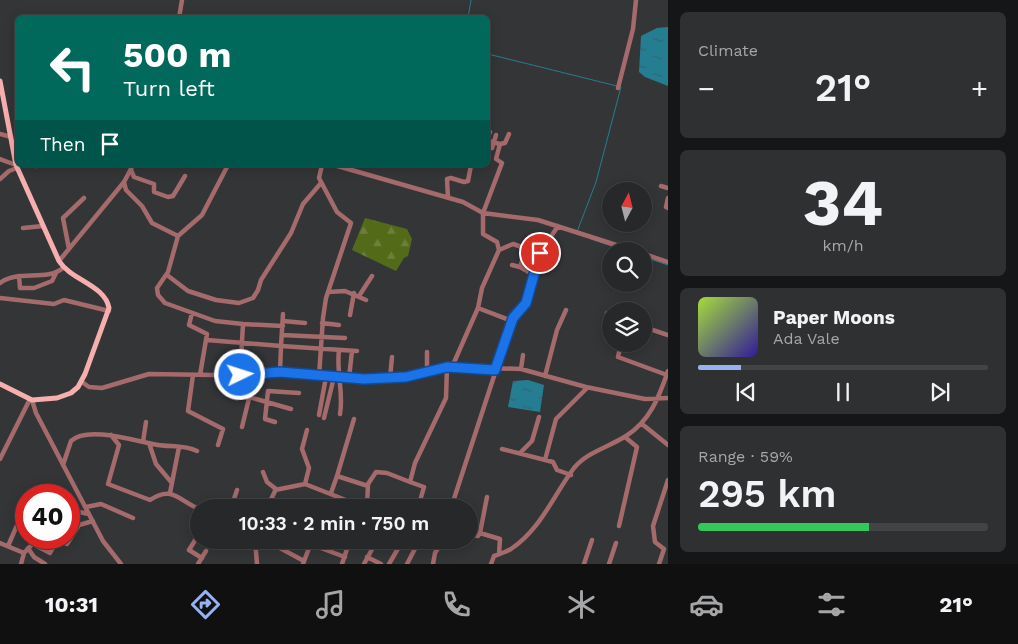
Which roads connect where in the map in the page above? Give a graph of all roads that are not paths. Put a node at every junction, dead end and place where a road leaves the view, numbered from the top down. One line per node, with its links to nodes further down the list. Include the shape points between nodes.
1 (182, 0): 3 (street)
2 (636, 0): 5 (street, via 633,29)
3 (180, 15)
4 (0, 81): 9 (main road)
5 (618, 88)
6 (0, 134): 9 (street)
7 (508, 134): 11 (street, via 505,143)
8 (496, 135): 12 (street)
9 (15, 141)
10 (490, 144): 12 (street)
11 (500, 144): 12 (street); 13 (street)
12 (492, 146): 13 (street)
13 (499, 150): 32 (street, via 496,159 502,163)
14 (0, 159): 15 (street)
15 (15, 166)
16 (17, 167): 23 (street); 33 (main road)
17 (227, 167): 36 (street, via 202,215)
18 (321, 167): 25 (street, via 318,176)
19 (341, 167): 29 (street)
20 (471, 167): 29 (street, via 468,181 447,179)
21 (132, 168): 22 (street, via 134,177 154,184 154,192 168,197); 24 (street)
22 (185, 176)
23 (0, 178)
24 (124, 182): 36 (street, via 126,190 142,206 152,223); 39 (street)
25 (321, 183): 49 (street, via 303,204 294,228 252,298 239,303 216,300 188,291); 54 (street, via 337,212 351,223)
26 (661, 186): 27 (street)
27 (668, 188)
28 (84, 198): 39 (street, via 63,218)
29 (448, 198): 32 (street)
30 (668, 198): 31 (street)
31 (668, 208)
32 (483, 213): 34 (street); 40 (street, via 483,234 497,242)
33 (43, 226): 35 (street); 43 (main road)
34 (558, 226): 37 (street); 41 (street)
35 (23, 228)
36 (178, 236): 49 (street)
37 (607, 242)
38 (526, 248): 40 (street, via 513,244); 41 (street); 46 (street)
39 (69, 249): 43 (street)
40 (499, 250): 59 (street, via 482,288)
41 (540, 253): 52 (street)
42 (652, 257): 44 (street)
43 (59, 261): 47 (main road)
44 (668, 262)
45 (512, 265): 46 (street)
46 (520, 267): 52 (street)
47 (63, 268): 48 (street); 61 (main road, via 104,296)
48 (56, 273): 50 (street); 50 (street, via 52,281 34,288 20,288)
49 (167, 275): 62 (street, via 158,285 160,299)
50 (19, 276): 53 (street)
51 (372, 276): 56 (street)
52 (534, 276): 65 (street, via 526,303)
53 (0, 283)
54 (328, 292): 55 (street); 67 (street)
55 (354, 293): 56 (street); 64 (street)
56 (359, 296): 58 (street)
57 (0, 298): 61 (street, via 54,304 64,300)
58 (366, 300)
59 (478, 308): 65 (street); 85 (street)
60 (566, 310): 96 (street, via 557,330)
61 (109, 311): 101 (main road)
62 (192, 313): 68 (street, via 215,321); 76 (street, via 189,325 206,333)
63 (283, 314): 69 (street)
64 (350, 315)
65 (512, 321): 87 (street)
66 (305, 323): 69 (street)
67 (322, 323): 70 (street); 74 (street)
68 (243, 324): 69 (street); 77 (street)
69 (283, 324): 72 (street)
70 (339, 325)
71 (652, 330): 73 (street)
72 (282, 335): 74 (street); 78 (street)
73 (668, 335)
74 (321, 337): 75 (street); 79 (street)
75 (345, 338)
76 (206, 340): 77 (street); 93 (street)
77 (242, 343): 78 (street); 94 (street)
78 (281, 346): 79 (street); 89 (street)
79 (320, 348): 80 (street); 95 (street)
80 (339, 350): 98 (street); 99 (street, via 354,351)
81 (427, 352): 88 (street)
82 (619, 352): 90 (street, via 618,357)
83 (523, 355): 86 (street)
84 (392, 357): 100 (street)
85 (449, 367): 87 (street); 88 (street); 138 (street, via 446,398 415,463)
86 (521, 369): 87 (street); 96 (street)
87 (495, 370): 153 (street)
88 (427, 371): 100 (street)
89 (280, 372): 91 (street); 95 (street)
90 (667, 373): 109 (street)
91 (255, 374): 94 (street); 106 (street)
92 (193, 375): 93 (street); 101 (street, via 149,374 102,388 89,387); 125 (street, via 188,411 223,428)
93 (200, 375): 94 (street)
94 (240, 375)
95 (319, 376): 97 (street)
96 (545, 376): 103 (street)
97 (326, 377): 98 (street); 113 (street)
98 (336, 378): 99 (street); 112 (street, via 343,398); 115 (street)
99 (349, 378): 100 (street)
100 (390, 378)
101 (82, 382): 108 (main road, via 68,395)
102 (0, 384): 108 (main road)
103 (587, 388): 109 (street); 132 (street, via 556,419)
104 (228, 390): 106 (street)
105 (298, 393): 110 (street, via 270,390)
106 (251, 398): 110 (street); 120 (street)
107 (668, 398): 109 (street)
108 (31, 400): 131 (street); 133 (street)
109 (657, 400): 119 (street)
110 (268, 403): 111 (street); 118 (street, via 265,419)
111 (291, 409)
112 (340, 414)
113 (319, 415)
114 (539, 417): 130 (street, via 532,441)
115 (324, 418)
116 (354, 419): 135 (street)
117 (146, 422): 124 (street)
118 (275, 422)
119 (642, 424): 123 (street); 126 (street)
120 (242, 427)
121 (307, 430): 140 (street, via 302,449 309,468)
122 (111, 435): 124 (street); 133 (street, via 74,439); 145 (street, via 119,445 108,484 150,500 159,493)
123 (625, 437): 136 (street, via 599,449 576,466); 161 (street, via 636,446)
124 (146, 443): 127 (street); 139 (street, via 156,464)
125 (218, 445)
126 (668, 445)
127 (179, 447): 129 (street); 139 (street)
128 (502, 449): 130 (street)
129 (197, 451)
130 (520, 453): 132 (street)
131 (0, 458)
132 (545, 460): 136 (street, via 555,463 558,470)
133 (63, 464): 155 (street)
134 (263, 472): 143 (street, via 267,482)
135 (337, 476): 141 (street); 144 (street)
136 (569, 477): 185 (street, via 533,531 510,550)
137 (668, 480): 146 (street)
138 (410, 482): 141 (street, via 380,471 370,479); 152 (street, via 424,487)
139 (172, 483): 145 (street)
140 (305, 484): 143 (street); 144 (street)
141 (368, 486): 151 (street)
142 (237, 490): 148 (street)
143 (276, 490): 149 (street)
144 (331, 493): 150 (street)
145 (170, 494): 154 (street)
146 (666, 494): 204 (street, via 653,530 655,542 664,549)
147 (487, 496): 163 (street)
148 (234, 499)
149 (272, 499)
150 (346, 499)
151 (368, 499)
152 (421, 499)
153 (454, 499)
154 (190, 504)
155 (86, 507): 157 (street); 158 (street, via 101,504)
156 (80, 512): 157 (street)
157 (89, 514): 159 (street)
158 (134, 518)
159 (93, 521): 160 (street); 192 (street)
160 (80, 525)
161 (619, 526)
162 (15, 529): 168 (street)
163 (480, 533): 164 (street); 185 (street, via 500,538)
164 (478, 536)
165 (592, 540): 202 (street)
166 (0, 543): 168 (street)
167 (616, 544): 203 (street)
168 (8, 546): 184 (street)
169 (190, 548): 188 (street)
170 (27, 549): 184 (street)
171 (29, 549): 191 (street)
172 (42, 549): 173 (street, via 50,553)
173 (52, 549)
174 (256, 549): 194 (street)
175 (281, 549): 189 (street)
176 (309, 549): 189 (street)
177 (327, 549): 186 (street)
178 (347, 549): 186 (street)
179 (372, 549): 187 (street)
180 (398, 549): 198 (street)
181 (415, 549): 199 (street)
182 (437, 549): 200 (street)
183 (206, 551): 188 (street)
184 (24, 553): 190 (street)
185 (499, 554): 201 (street, via 494,556)
186 (345, 557): 195 (street)
187 (367, 557): 196 (street); 197 (street)
188 (202, 558): 193 (street)
189 (304, 562)
190 (21, 564)
191 (45, 564)
192 (121, 564)
193 (198, 564)
194 (257, 564)
195 (342, 564)
196 (364, 564)
197 (381, 564)
198 (389, 564)
199 (407, 564)
200 (433, 564)
201 (491, 564)
202 (584, 564)
203 (609, 564)
204 (659, 564)

